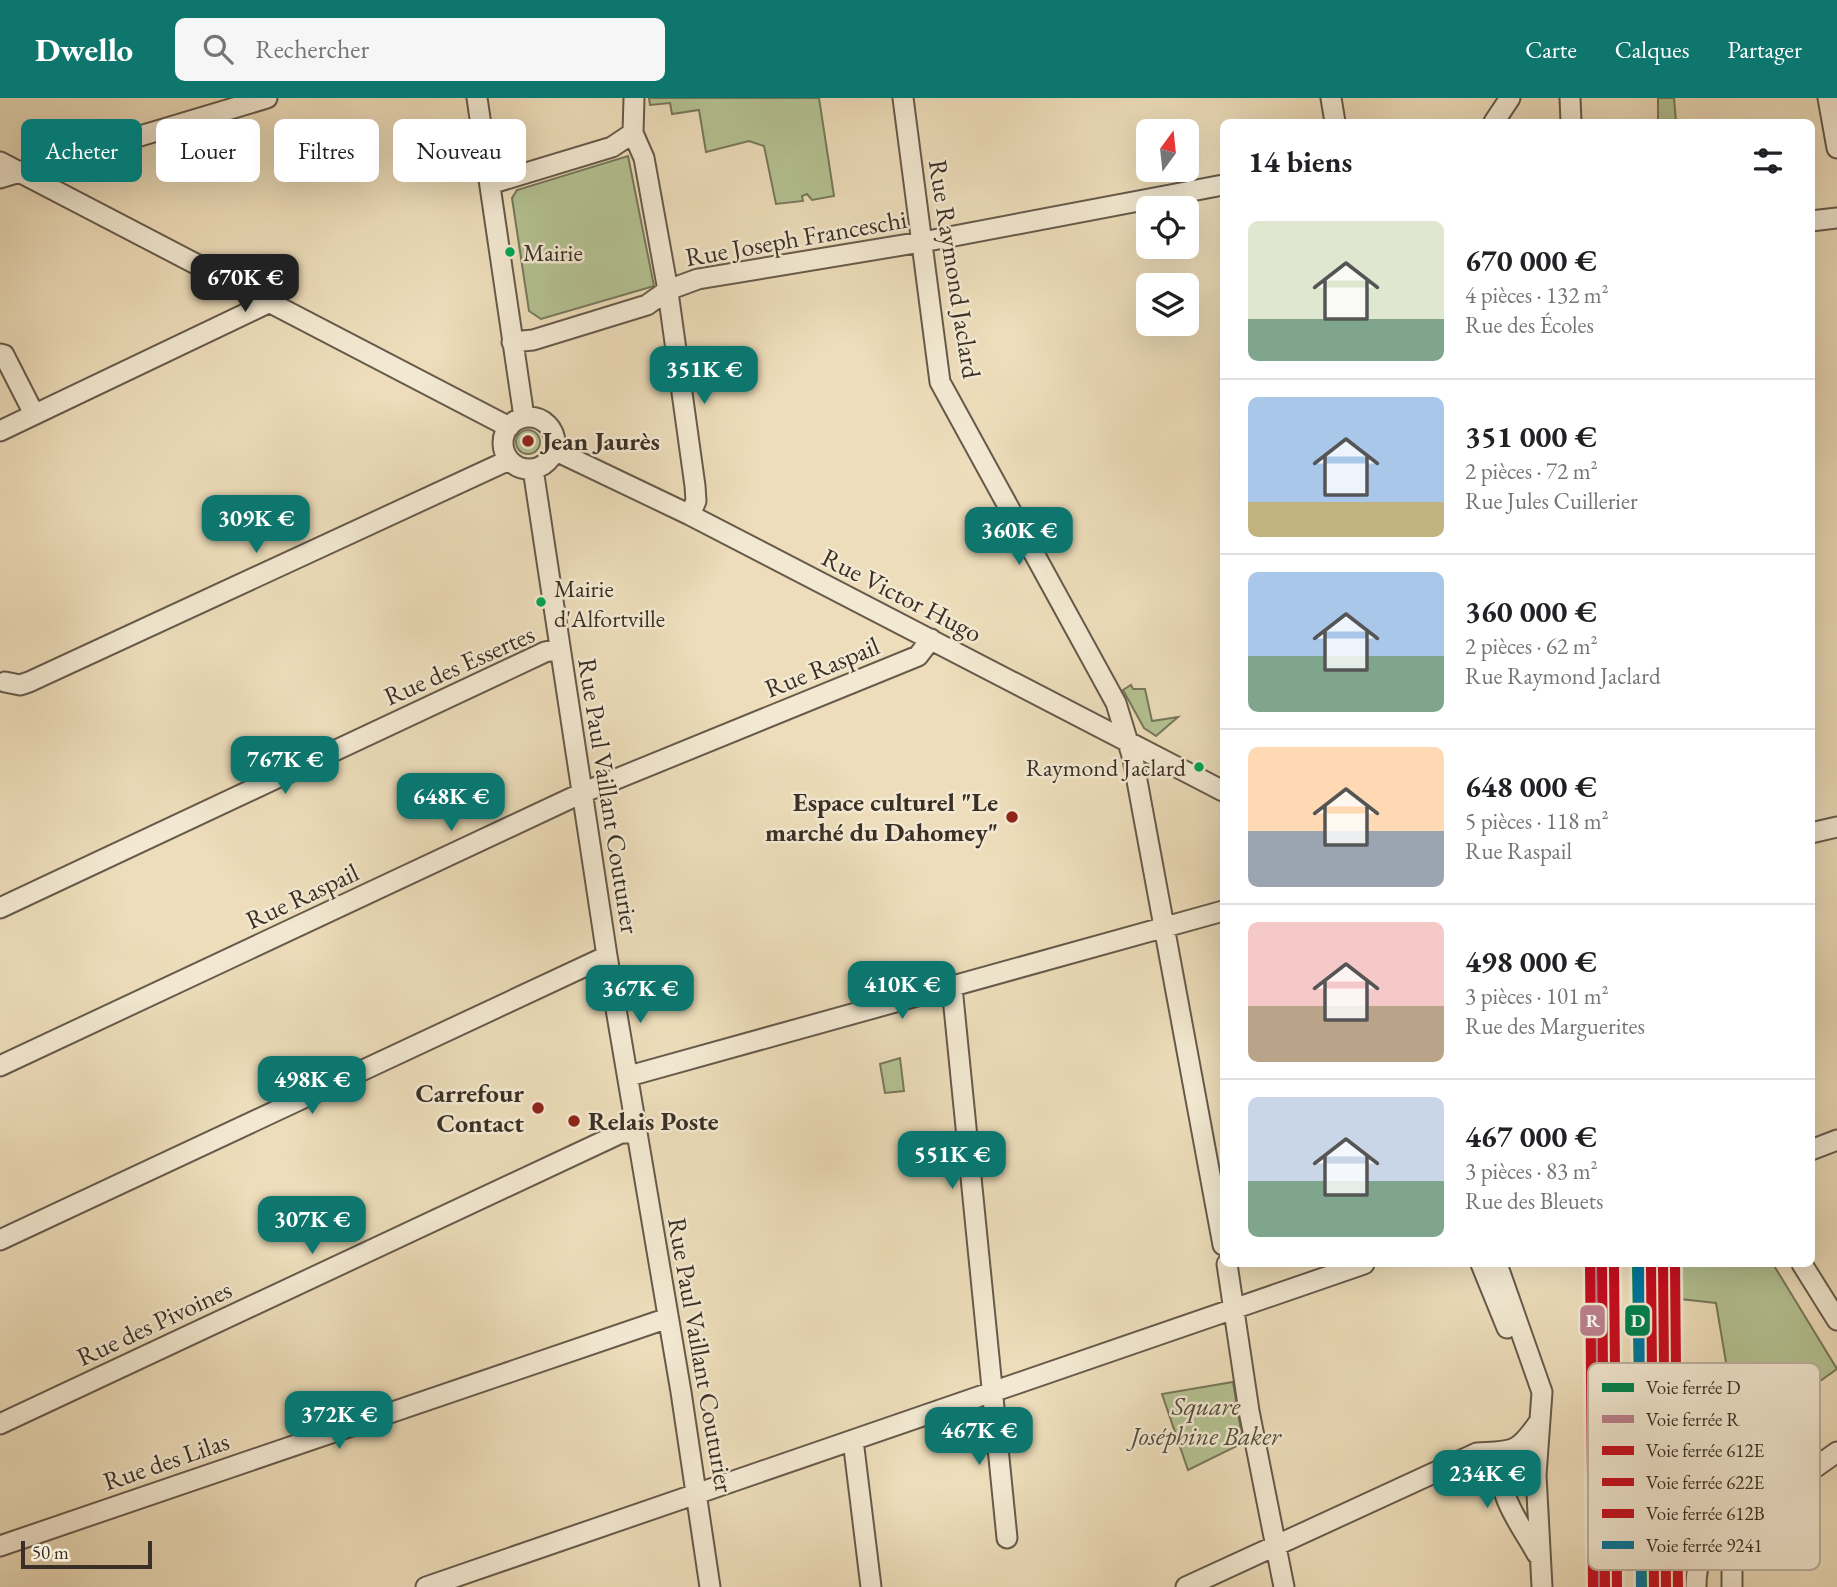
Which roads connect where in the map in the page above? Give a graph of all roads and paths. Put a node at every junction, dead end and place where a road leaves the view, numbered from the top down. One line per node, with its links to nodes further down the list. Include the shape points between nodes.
1 (267, 98): 16 (street)
2 (477, 98): 18 (street)
3 (634, 98): 13 (street)
4 (903, 98): 22 (street, Rue Raymond Jaclard)
5 (1331, 98): 10 (street)
6 (1510, 98): 11 (street)
7 (1570, 98): 12 (street)
8 (1828, 98): 9 (street)
9 (1835, 115): 14 (street)
10 (1334, 119)
11 (1496, 119)
12 (1571, 119)
13 (633, 133): 18 (street, via 612,147); 23 (street, via 644,158)
14 (1837, 148)
15 (0, 162): 16 (street)
16 (20, 172): 17 (street); 24 (street)
17 (0, 178)
18 (490, 184): 25 (street)
19 (1220, 186): 22 (street, Rue Joseph Franceschi)
20 (1837, 218): 21 (street)
21 (1815, 221)
22 (923, 241): 23 (street, Rue Joseph Franceschi, via 698,279); 37 (street, Rue Raymond Jaclard, via 940,382 1116,703)
23 (668, 290): 25 (street, Rue Joseph Franceschi, via 647,305); 33 (street, via 696,502)
24 (268, 303): 28 (street); 29 (street)
25 (513, 342): 28 (street)
26 (0, 354): 27 (street)
27 (30, 406)
28 (516, 422): 30 (street, via 539,419 550,428); 31 (street, via 503,443)
29 (0, 431)
30 (554, 450): 32 (street, via 544,464); 33 (street, Rue Victor Hugo)
31 (509, 460): 32 (street); 36 (street, via 29,682)
32 (533, 469): 35 (street, Rue Paul Vaillant Couturier)
33 (690, 515): 34 (street, Rue Victor Hugo)
34 (931, 639): 37 (street, Rue Victor Hugo); 39 (street, Rue Raspail, via 918,656)
35 (559, 649): 39 (street, Rue Paul Vaillant Couturier); 42 (street, Rue des Essertes)
36 (2, 682)
37 (1128, 740): 38 (street, Rue Victor Hugo); 44 (street, Rue Raymond Jaclard)
38 (1220, 789)
39 (582, 793): 45 (street, Rue Paul Vaillant Couturier); 47 (street, Rue Raspail)
40 (1837, 827): 41 (street)
41 (1815, 832)
42 (0, 908)
43 (1220, 912): 44 (street)
44 (1164, 926): 46 (street); 52 (street, Rue Raymond Jaclard)
45 (607, 956): 48 (street, Rue Paul Vaillant Couturier); 53 (street)
46 (952, 987): 48 (street); 62 (street)
47 (0, 1066)
48 (629, 1076): 49 (street, Rue Paul Vaillant Couturier)
49 (636, 1132): 60 (street, Rue Paul Vaillant Couturier); 64 (street, Rue des Pivoines, via 621,1133)
50 (1837, 1140): 51 (street)
51 (1815, 1148)
52 (1220, 1229)
53 (0, 1240)
54 (1227, 1267): 59 (street)
55 (1356, 1267): 59 (street)
56 (1482, 1267): 63 (street)
57 (1498, 1267): 63 (street, via 1542,1392)
58 (1804, 1267): 61 (street)
59 (1234, 1310): 62 (street); 72 (street)
60 (668, 1318): 69 (street, Rue Paul Vaillant Couturier); 71 (street, Rue des Lilas)
61 (1837, 1320)
62 (992, 1391): 65 (street); 70 (street)
63 (1539, 1422): 66 (street, via 1523,1446); 73 (street)
64 (0, 1424)
65 (853, 1440): 69 (street); 76 (street)
66 (1506, 1451): 72 (street, via 1476,1453); 73 (street, via 1500,1468 1505,1501)
67 (1837, 1452): 68 (street)
68 (1820, 1464)
69 (698, 1493): 74 (street); 75 (street, Rue Paul Vaillant Couturier)
70 (1007, 1538)
71 (0, 1546)
72 (1275, 1547): 77 (street); 78 (street)
73 (1539, 1558): 79 (street)
74 (426, 1587)
75 (710, 1587)
76 (871, 1587)
77 (1186, 1587)
78 (1284, 1587)
79 (1542, 1587)

